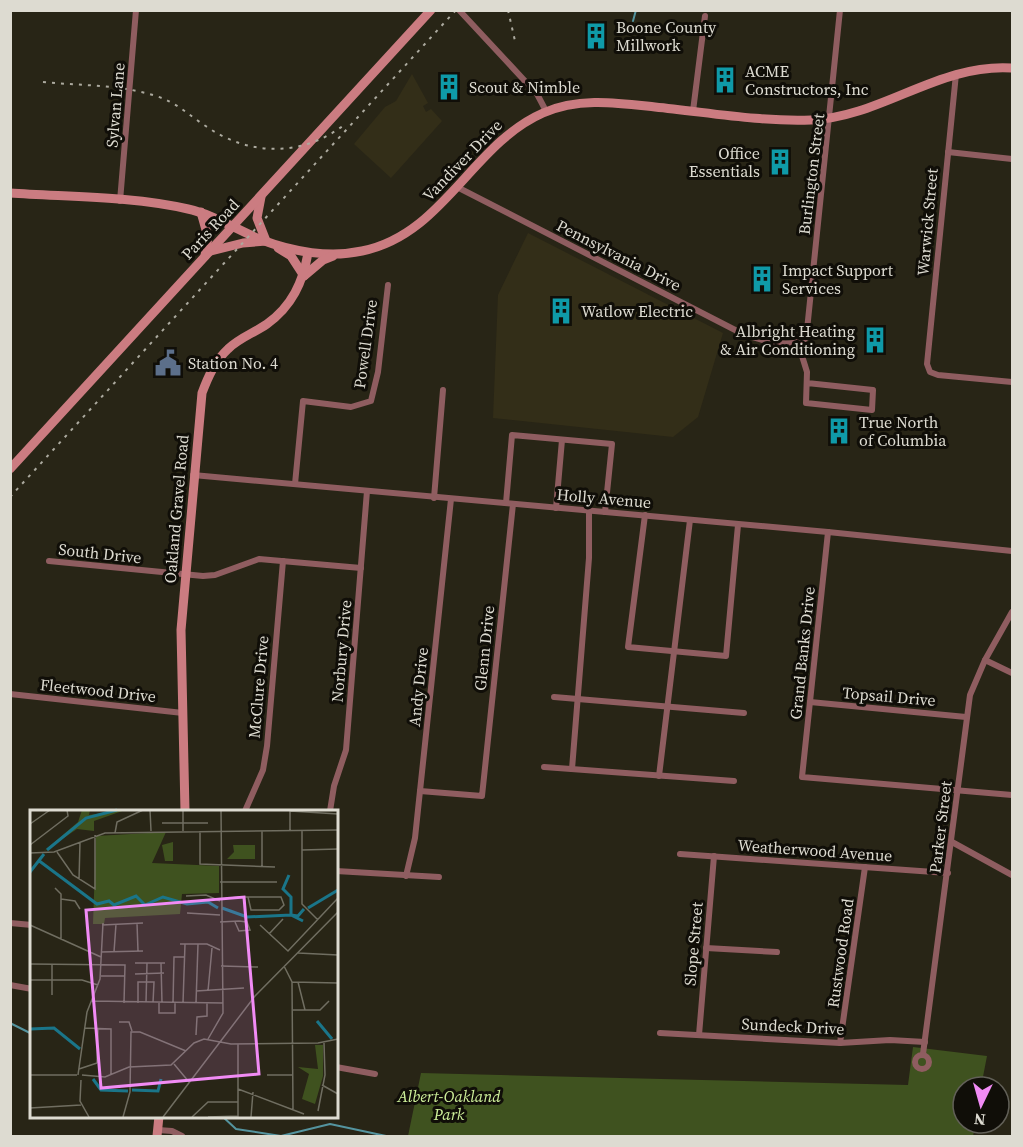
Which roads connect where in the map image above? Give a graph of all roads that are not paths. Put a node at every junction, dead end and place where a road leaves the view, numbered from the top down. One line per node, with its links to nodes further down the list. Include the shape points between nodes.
1 (136, 10): 16 (street, Sylvan Lane)
2 (431, 10): 15 (main road, Paris Road)
3 (459, 10): 8 (street, via 537,94)
4 (840, 10): 10 (street, Burlington Street)
5 (705, 16): 9 (street)
6 (1012, 68): 7 (main road, Vandiver Drive)
7 (956, 73): 10 (main road, Vandiver Drive); 11 (street, Warwick Street)
8 (546, 111): 9 (main road, Vandiver Drive, via 585,102); 13 (main road, Vandiver Drive, via 512,129)
9 (693, 111): 10 (main road, Vandiver Drive, via 792,120)
10 (831, 118): 25 (street, Burlington Street, via 805,339)
11 (948, 152): 12 (street); 26 (street, Warwick Street, via 927,364 930,372)
12 (1012, 159)
13 (457, 188): 22 (main road, Vandiver Drive, via 406,234 364,251); 25 (street, Pennsylvania Drive, via 741,333 766,341)
14 (10, 192): 16 (main road, Vandiver Drive)
15 (262, 194): 18 (main road, Paris Road); 19 (main road, via 257,218)
16 (120, 201): 17 (main road, Vandiver Drive)
17 (201, 212): 18 (main road, Vandiver Drive); 20 (main road)
18 (233, 225): 19 (main road, Vandiver Drive); 20 (main road, Paris Road)
19 (268, 242): 20 (main road, via 243,243); 21 (main road, Vandiver Drive); 23 (main road, via 291,256)
20 (208, 253): 30 (main road, Paris Road)
21 (308, 253): 22 (main road, Vandiver Drive); 23 (main road, Oakland Gravel Road)
22 (340, 254): 23 (main road, via 323,260)
23 (304, 276): 31 (main road, Oakland Gravel Road, via 294,297 280,313 226,351 209,374 199,410)
24 (388, 285): 32 (street, Powell Drive, via 378,372 370,401 351,407 303,401)
25 (798, 344): 27 (street)
26 (1012, 382)
27 (807, 383): 27 (street, via 873,390 872,410 806,404)
28 (443, 390): 34 (street)
29 (562, 440): 36 (street, via 512,435); 38 (street); 40 (street, via 612,444)
30 (10, 469)
31 (194, 474): 32 (street, Holly Avenue); 49 (main road, Oakland Gravel Road)
32 (295, 484): 33 (street, Holly Avenue)
33 (367, 491): 34 (street, Holly Avenue); 48 (street, Norbury Drive)
34 (434, 498): 35 (street, Holly Avenue)
35 (451, 499): 36 (street, Holly Avenue); 67 (street, Andy Drive)
36 (506, 503): 37 (street, Holly Avenue)
37 (513, 504): 38 (street, Holly Avenue); 67 (street, Glenn Drive, via 482,796)
38 (555, 508): 39 (street, Holly Avenue)
39 (589, 511): 40 (street, Holly Avenue); 56 (street, via 589,558)
40 (605, 512): 41 (street, Holly Avenue)
41 (645, 515): 42 (street, Holly Avenue); 51 (street, via 628,647)
42 (690, 520): 43 (street, Holly Avenue); 51 (street)
43 (738, 525): 44 (street, Holly Avenue); 51 (street, via 726,656)
44 (828, 532): 45 (street, Holly Avenue); 57 (street, Grand Banks Drive)
45 (1012, 551)
46 (49, 561): 49 (street, South Drive)
47 (283, 561): 48 (street, South Drive); 49 (street, South Drive, via 259,559 215,575); 70 (street, McClure Drive, via 267,746 263,770)
48 (361, 568): 71 (street, Norbury Drive, via 346,750)
49 (185, 575): 59 (main road, Oakland Gravel Road, via 180,654)
50 (1012, 612): 52 (street, Parker Street)
51 (675, 652): 58 (street)
52 (985, 660): 53 (street); 61 (street, Parker Street, via 970,695)
53 (1012, 673)
54 (10, 694): 59 (street, Fleetwood Drive)
55 (554, 698): 56 (street)
56 (576, 698): 58 (street); 63 (street)
57 (810, 702): 61 (street, Topsail Drive); 66 (street, Grand Banks Drive, via 802,777)
58 (668, 706): 60 (street); 64 (street)
59 (183, 713): 69 (main road, Oakland Gravel Road)
60 (744, 713)
61 (966, 717): 66 (street, Parker Street)
62 (544, 767): 63 (street)
63 (572, 769): 64 (street)
64 (659, 776): 65 (street)
65 (734, 781)
66 (958, 790): 68 (street); 72 (street, Parker Street)
67 (420, 791): 79 (street, Andy Drive, via 416,838)
68 (1012, 795)
69 (185, 810)
70 (244, 810)
71 (330, 810)
72 (952, 842): 77 (street, Parker Street); 78 (street)
73 (680, 854): 74 (street, Weatherwood Avenue)
74 (714, 856): 75 (street, Weatherwood Avenue); 83 (street, Slope Street)
75 (865, 867): 77 (street, Weatherwood Avenue); 90 (street, Rustwood Road)
76 (338, 871): 79 (street)
77 (948, 873): 89 (street, Parker Street)
78 (1012, 875)
79 (406, 876): 80 (street)
80 (439, 877)
81 (10, 923): 82 (street)
82 (30, 925)
83 (706, 948): 84 (street); 88 (street, Slope Street)
84 (777, 952)
85 (10, 985): 86 (street)
86 (30, 989)
87 (660, 1033): 88 (street, Sundeck Drive)
88 (699, 1035): 90 (street, Sundeck Drive)
89 (925, 1042): 90 (street, Sundeck Drive); 91 (street, Parker Street)
90 (840, 1043)
91 (923, 1054)
92 (338, 1067): 93 (street)
93 (375, 1074)
94 (159, 1117): 95 (main road)
95 (158, 1133): 96 (street, via 172,1131)
96 (182, 1137)

